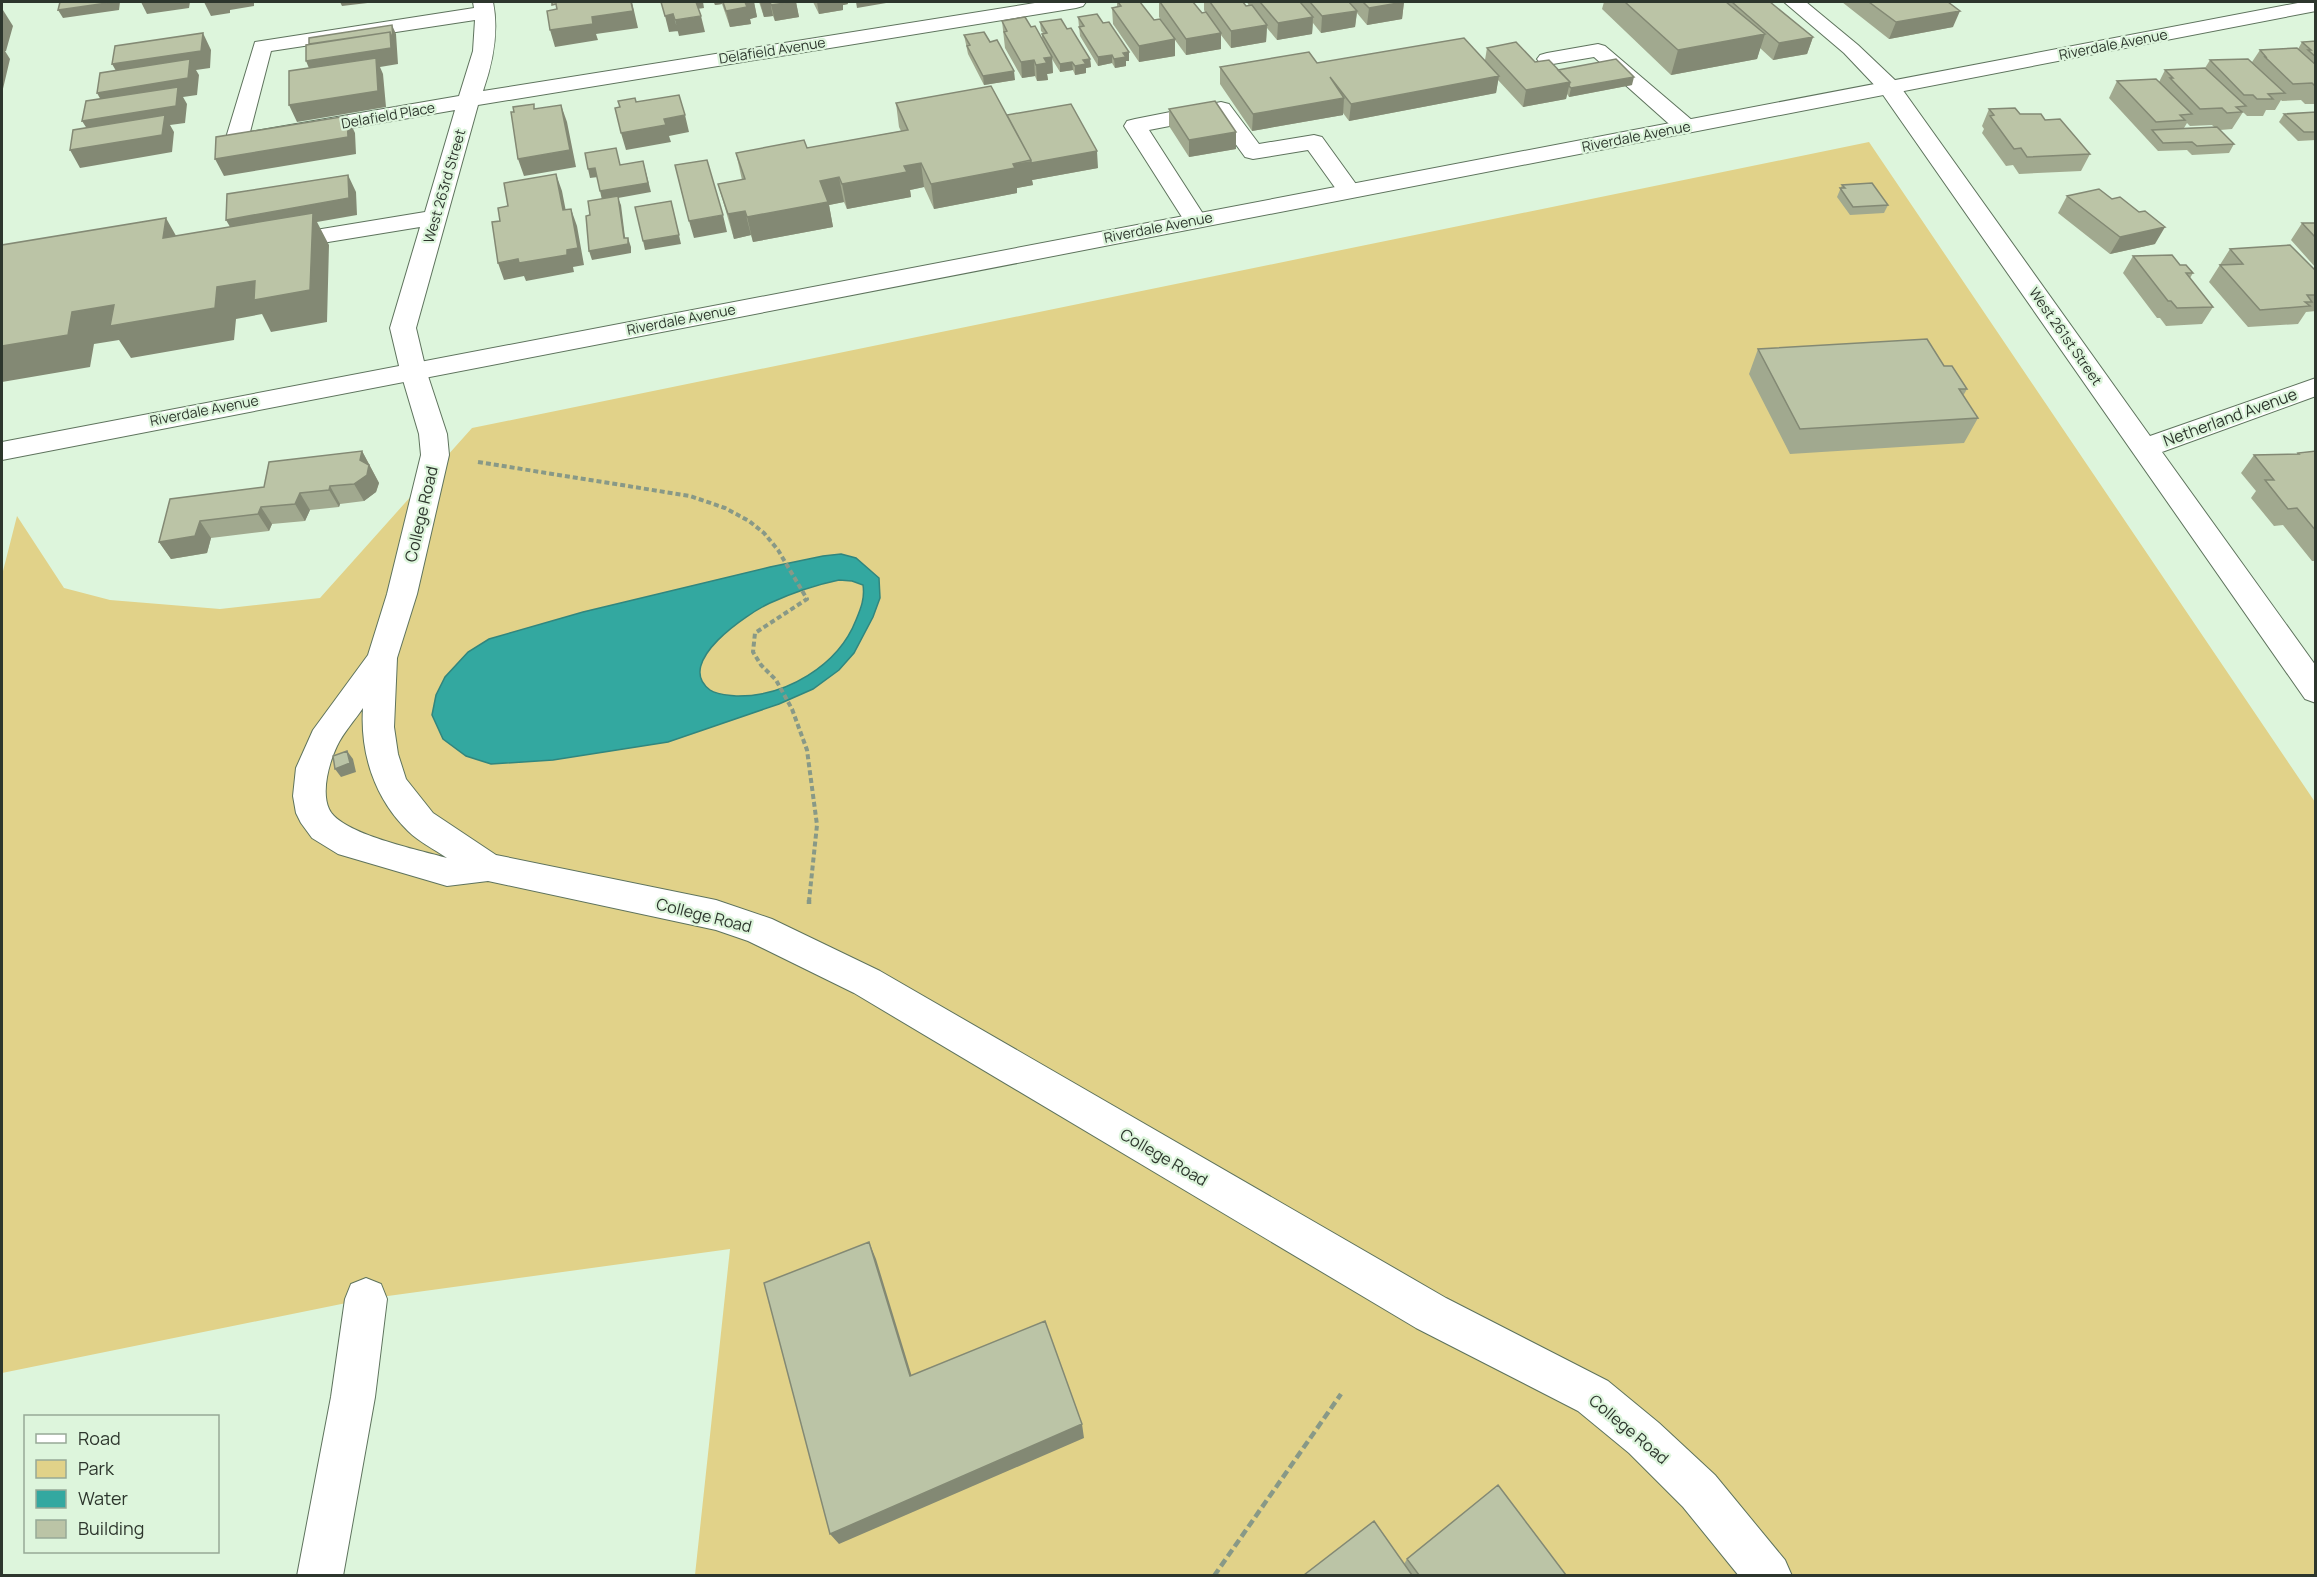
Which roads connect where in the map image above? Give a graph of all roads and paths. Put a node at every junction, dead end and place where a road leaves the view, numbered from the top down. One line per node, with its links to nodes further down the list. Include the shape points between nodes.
1 (1076, 2): 7 (street, Delafield Avenue)
2 (1794, 2): 6 (street, West 261st Street)
3 (2316, 5): 6 (street, Riverdale Avenue)
4 (484, 7): 7 (street, West 263rd Street, via 487,27 483,64); 7 (street, Delafield Place, via 262,46 236,141)
5 (1547, 59): 8 (street, via 1598,50)
6 (1890, 87): 8 (street, Riverdale Avenue); 15 (street, West 261st Street)
7 (469, 99): 10 (street, West 263rd Street)
8 (1685, 126): 9 (street, Riverdale Avenue)
9 (1348, 191): 11 (street, Riverdale Avenue); 11 (street, via 1314,142 1253,152 1221,109 1135,126)
10 (435, 217): 12 (street); 13 (street, West 263rd Street, via 403,328)
11 (1195, 220): 13 (street, Riverdale Avenue)
12 (240, 250)
13 (412, 370): 16 (street, Riverdale Avenue); 17 (street, College Road, via 433,434)
14 (2316, 386): 15 (street, Netherland Avenue)
15 (2145, 448): 21 (street, West 261st Street)
16 (2, 451)
17 (435, 455): 18 (path, via 690,496 722,505 758,527); 20 (street, College Road, via 402,594)
18 (778, 552): 19 (path)
19 (807, 599): 23 (path, via 754,633 753,652 776,680 792,709 807,750 817,825)
20 (382, 658): 22 (street, College Road, via 378,727 391,783 421,823); 22 (street, College Road, via 324,739 312,768 313,813 324,828 350,844 447,872)
21 (2316, 691)
22 (488, 867): 23 (street, College Road, via 716,915)
23 (805, 950): 28 (street, College Road, via 867,982 1431,1313 1593,1396 1699,1491)
24 (366, 1299): 26 (street)
25 (1341, 1394): 27 (path)
26 (320, 1575)
27 (1214, 1575)
28 (1769, 1575)

